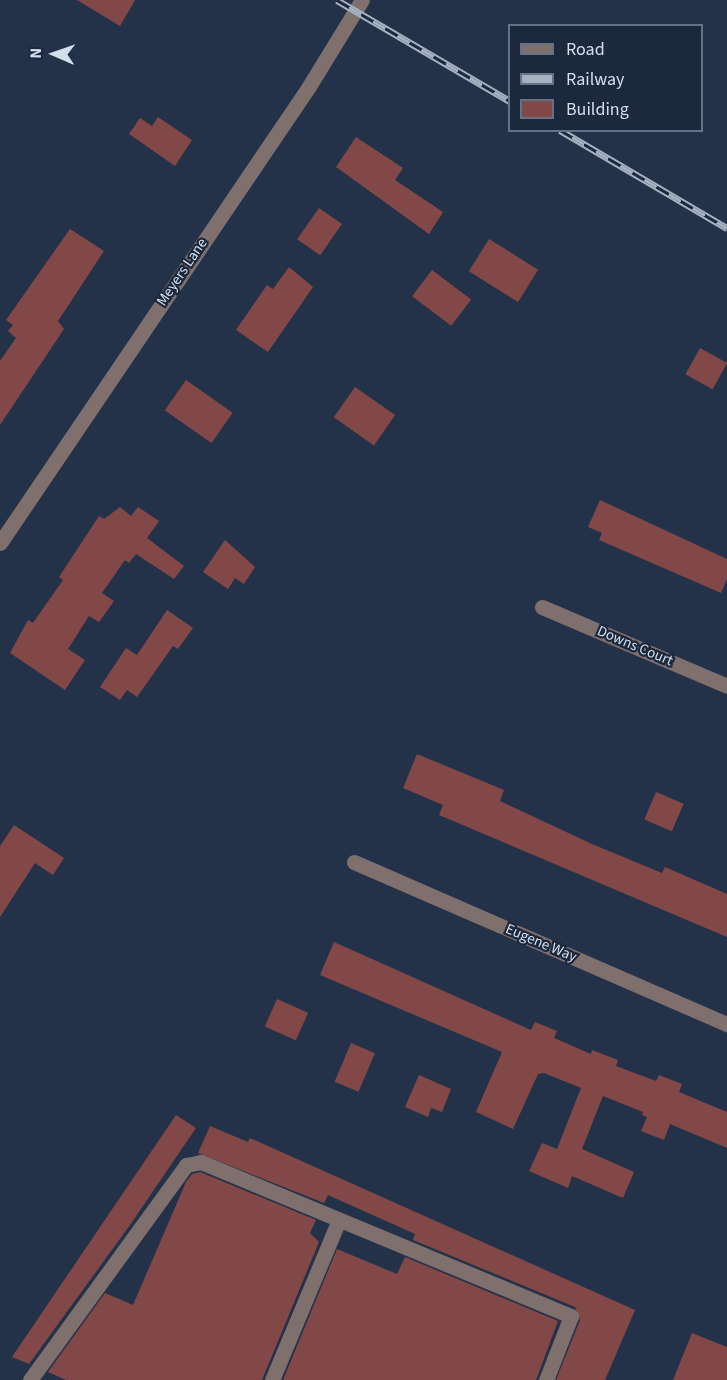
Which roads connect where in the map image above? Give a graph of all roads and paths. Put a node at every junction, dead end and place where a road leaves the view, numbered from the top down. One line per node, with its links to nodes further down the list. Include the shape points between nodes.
1 (362, 0): 2 (street, Meyers Lane, via 308,88)
2 (0, 543)
3 (542, 607): 4 (street, Downs Court)
4 (727, 686)
5 (354, 862): 6 (street, Eugene Way)
6 (727, 1024)
7 (338, 1222): 8 (street, via 201,1162 186,1165); 9 (street); 10 (street, via 571,1316)
8 (30, 1380)
9 (272, 1380)
10 (546, 1380)

